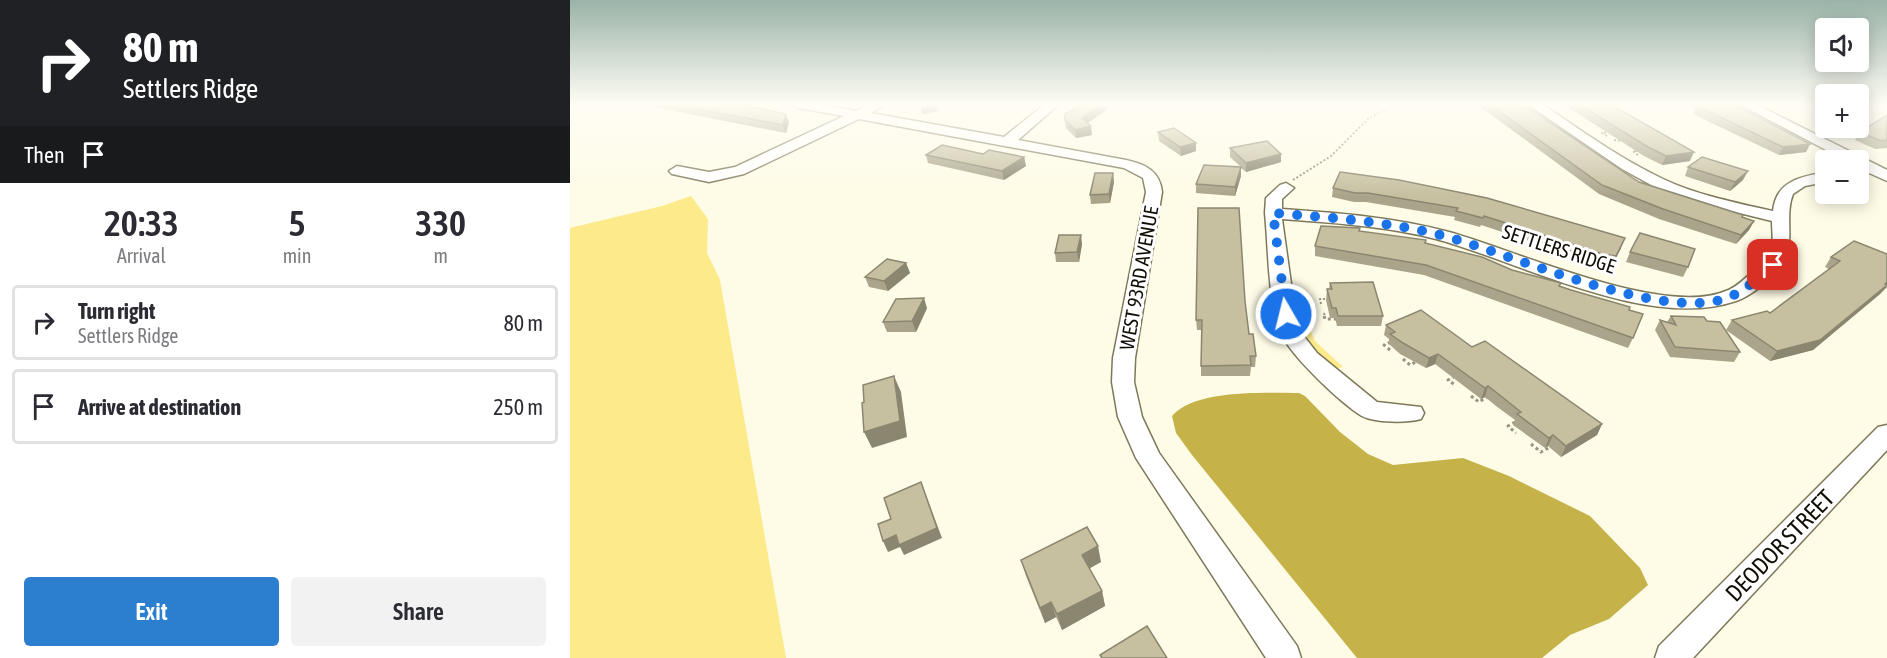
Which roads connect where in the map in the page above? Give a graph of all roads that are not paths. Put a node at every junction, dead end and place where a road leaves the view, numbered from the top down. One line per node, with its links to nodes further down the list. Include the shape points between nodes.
1 (816, 135): 9 (street, via 728,175 709,177)
2 (967, 135): 6 (street, WEST 93RD AVENUE)
3 (1016, 135): 6 (street)
4 (1580, 135): 14 (street, via 1659,183 1721,204)
5 (1805, 135): 7 (street)
6 (1007, 142): 17 (street, WEST 93RD AVENUE, via 1126,164 1143,170 1151,178 1151,212 1124,358 1123,382 1130,417 1149,458)
7 (1835, 150)
8 (1869, 166): 10 (street)
9 (677, 171)
10 (1883, 172)
11 (1815, 180): 14 (street, SETTLERS RIDGE, via 1791,188 1782,196)
12 (1286, 188): 13 (street, via 1275,198)
13 (1273, 213): 14 (street, SETTLERS RIDGE, via 1409,228 1607,288 1680,303 1729,298 1766,271 1781,249); 15 (street, via 1285,308 1293,336 1330,378 1371,410)
14 (1781, 218)
15 (1412, 413)
16 (1887, 434): 18 (street, DEODOR STREET)
17 (1285, 658)
18 (1671, 658)

